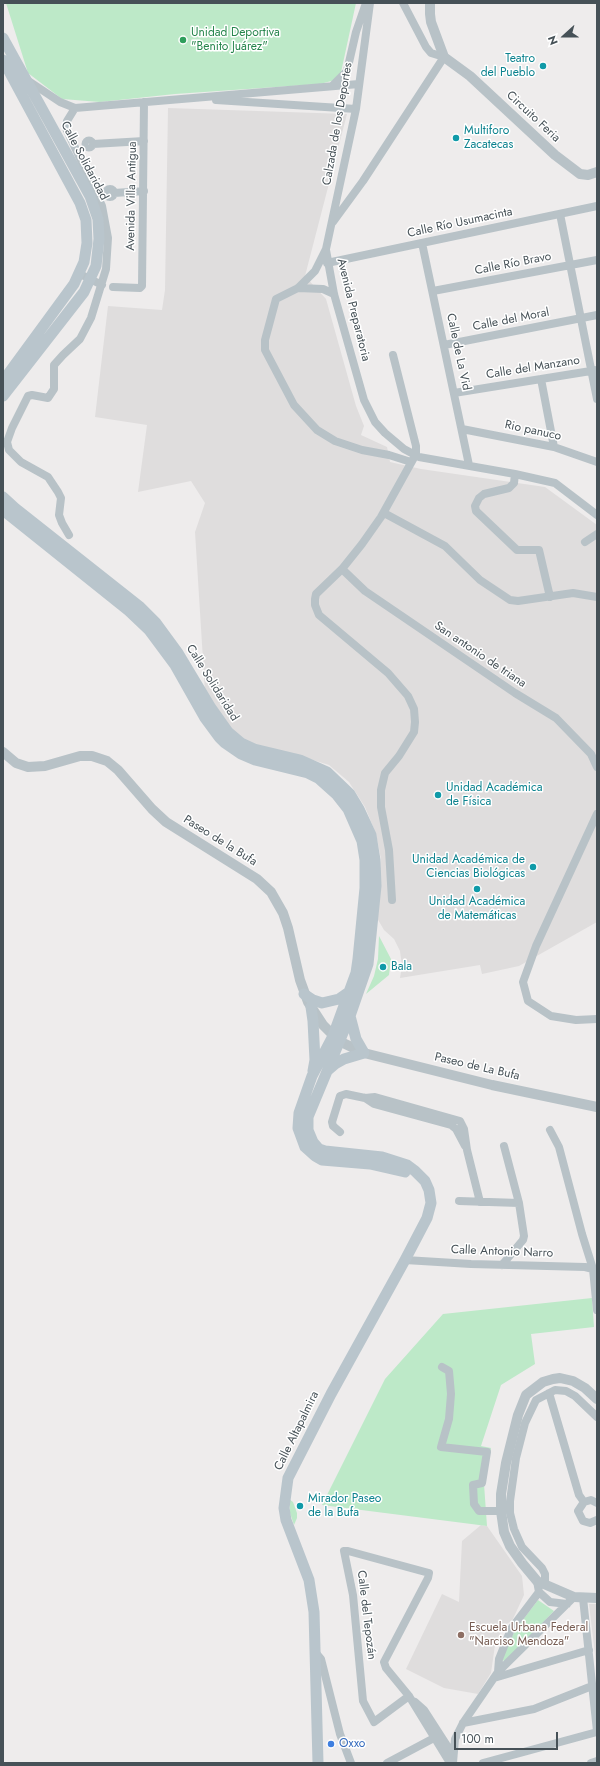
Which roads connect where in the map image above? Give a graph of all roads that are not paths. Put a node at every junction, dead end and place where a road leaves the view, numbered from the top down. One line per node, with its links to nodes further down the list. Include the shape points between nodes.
1 (366, 3): 10 (street, via 347,70)
2 (370, 3): 9 (street, Calzada de los Deportes)
3 (403, 3): 6 (street, via 426,47 431,53)
4 (430, 3): 6 (street, via 431,22)
5 (3, 38): 8 (main road, Calle Solidaridad)
6 (444, 56): 17 (street, Circuito Feria, via 580,174); 22 (street, via 363,181)
7 (3, 60): 28 (main road, Calle Solidaridad, via 80,203 86,220 88,243)
8 (25, 78): 13 (street, via 60,102); 29 (main road, Calle Solidaridad, via 96,211 99,251)
9 (359, 84): 10 (street); 14 (street, Calzada de los Deportes)
10 (332, 86): 11 (street)
11 (187, 98): 12 (street); 14 (street)
12 (144, 102): 13 (street); 15 (street, Avenida Villa Antigua)
13 (75, 108): 30 (street, via 66,128 96,190 106,223 106,269)
14 (356, 109): 22 (street, Calzada de los Deportes)
15 (144, 141): 16 (street); 18 (street, Avenida Villa Antigua)
16 (93, 144)
17 (597, 172)
18 (144, 191): 19 (street); 31 (street, Avenida Villa Antigua, via 142,286)
19 (114, 192)
20 (597, 206): 21 (street, Calle Río Usumacinta)
21 (560, 214): 23 (street, Calle Río Usumacinta); 27 (street)
22 (331, 224): 24 (street, Calzada de los Deportes)
23 (422, 243): 26 (street, Calle Río Usumacinta); 33 (street, Calle de La Vid)
24 (326, 249): 26 (street, Avenida Preparatoria); 32 (street, Avenida Preparatoria, via 315,271)
25 (597, 260): 27 (street, Calle Río Bravo)
26 (328, 263): 34 (street, Avenida Preparatoria)
27 (570, 265): 33 (street, Calle Río Bravo); 36 (street)
28 (80, 274): 29 (street); 41 (main road, Calle Solidaridad)
29 (90, 279): 30 (street); 43 (main road, Calle Solidaridad, via 84,292)
30 (102, 285): 57 (street, via 91,318 80,339 54,365 54,389 48,398 28,396 7,442 10,450 21,462 48,476 61,498 59,515)
31 (112, 287)
32 (298, 288): 34 (street, via 323,289); 48 (street, Avenida Preparatoria, via 276,299 265,340 265,350 294,405 317,430 336,441)
33 (433, 291): 37 (street, Calle de La Vid)
34 (334, 294): 47 (street, Avenida Preparatoria, via 364,400 375,422 404,449)
35 (597, 315): 36 (street, Calle del Moral)
36 (581, 318): 37 (street, Calle del Moral); 39 (street)
37 (444, 345): 42 (street, Calle de La Vid)
38 (393, 355): 47 (street)
39 (594, 373): 40 (street, Calle del Manzano); 44 (street)
40 (541, 379): 42 (street, Calle del Manzano); 46 (street)
41 (3, 380)
42 (454, 393): 45 (street, Calle de La Vid)
43 (3, 396)
44 (597, 399)
45 (462, 429): 46 (street, Rio panuco); 50 (street, Calle de La Vid)
46 (554, 447): 49 (street, Rio panuco)
47 (416, 454): 48 (street); 50 (street, Avenida Preparatoria, via 419,457)
48 (411, 462): 54 (street)
49 (597, 462)
50 (469, 465): 51 (street, Avenida Preparatoria)
51 (515, 474): 55 (street, Avenida Preparatoria, via 555,483); 61 (street, via 514,483 509,488 484,494 479,498 475,506 476,511 517,550 539,550)
52 (3, 497): 69 (main road, Calle Solidaridad, via 139,606 156,623 178,653 221,724 234,738 254,749 300,760 319,768 336,780 354,801 371,835 376,886 368,964)
53 (3, 510): 66 (main road, Calle Solidaridad, via 149,630 175,665 205,718 219,737 241,754 255,760 308,773 318,778 343,802 360,835 365,860 360,947 356,973)
54 (384, 513): 59 (street); 61 (street, via 444,546 480,580 504,597 518,601)
55 (597, 515)
56 (597, 534): 58 (street)
57 (68, 535)
58 (585, 542)
59 (342, 569): 63 (street, San antonio de triana, via 365,591 556,718 591,754); 65 (street, via 316,594 315,605 319,615 388,673 408,696 414,709 414,732 385,773 381,790)
60 (597, 596): 61 (street, via 573,593)
61 (550, 597)
62 (3, 752): 67 (street, Paseo de la Bufa, via 28,767 45,766 80,756 92,756 107,761 166,822 257,879 271,892 283,912)
63 (597, 767)
64 (597, 814): 70 (street, via 536,946 523,982 528,1001 551,1016 576,1020)
65 (392, 900)
66 (349, 992): 67 (main road, via 339,1000 322,1003); 71 (main road, Calle Solidaridad)
67 (304, 994): 68 (street, Paseo de la Bufa)
68 (311, 1008): 71 (street, Paseo de la Bufa); 75 (main road, via 315,1060)
69 (350, 1016): 71 (main road, Calle Solidaridad); 73 (main road, via 356,1039)
70 (597, 1019)
71 (336, 1038): 72 (street, Paseo de la Bufa); 74 (main road); 75 (main road)
72 (353, 1048): 73 (street, Paseo de La Bufa)
73 (364, 1053): 74 (main road, via 344,1059); 76 (street, Paseo de La Bufa, via 492,1085)
74 (328, 1070): 80 (main road, via 308,1117 308,1130 319,1149 375,1156 399,1162 415,1171)
75 (312, 1076): 80 (main road, via 297,1122 302,1142 312,1154 325,1161 393,1168)
76 (597, 1107)
77 (550, 1130): 86 (street, via 559,1147 582,1234)
78 (340, 1132): 82 (street, via 332,1122 340,1096 346,1094 451,1125 456,1129 467,1150)
79 (504, 1146): 83 (street)
80 (425, 1181): 84 (main road, Calle Altapalmira, via 431,1197 430,1211)
81 (459, 1201): 82 (street)
82 (480, 1202): 83 (street)
83 (520, 1203): 85 (street, via 523,1240)
84 (405, 1260): 85 (street, Calle Antonio Narro); 100 (main road, Calle Altapalmira, via 288,1478 284,1508 286,1520 309,1580)
85 (502, 1265): 86 (street, Calle Antonio Narro, via 573,1266)
86 (595, 1271): 87 (street)
87 (597, 1310)
88 (442, 1367): 94 (street, via 449,1371 451,1394 449,1419 441,1447 487,1452 482,1483 473,1485 474,1504 479,1511)
89 (549, 1393): 91 (street, via 566,1390); 92 (street, via 579,1495); 96 (street, via 536,1400 529,1413 516,1458 510,1501 510,1513 517,1538 545,1574)
90 (597, 1399): 94 (street, via 585,1388 560,1378 543,1382 526,1395 518,1415 506,1463)
91 (597, 1417)
92 (584, 1502): 93 (street, via 591,1500); 95 (street, via 578,1511 581,1518 590,1523)
93 (597, 1503)
94 (501, 1511): 96 (street, via 504,1532 510,1546)
95 (597, 1520)
96 (541, 1586): 98 (street); 101 (street, via 511,1629 499,1659)
97 (597, 1598): 98 (street)
98 (575, 1600): 99 (street); 101 (street)
99 (588, 1650): 101 (street); 102 (street)
100 (316, 1653): 109 (main road, Calle Altapalmira); 110 (street, via 321,1659 340,1734)
101 (496, 1675): 104 (street)
102 (592, 1686): 104 (street, via 534,1709); 105 (street)
103 (409, 1696): 103 (street, Calle del Tepozán, via 374,1722 363,1701 353,1595 344,1551 429,1573 384,1662); 106 (street, Calle del Tepozán); 107 (street, Calle del Tepozán, via 424,1710)
104 (463, 1723): 107 (street, via 455,1738)
105 (597, 1731): 113 (street)
106 (434, 1738): 111 (street); 112 (street, Calle del Tepozán)
107 (453, 1759)
108 (597, 1761): 114 (street)
109 (318, 1763)
110 (351, 1763)
111 (387, 1763)
112 (450, 1763)
113 (483, 1763)
114 (591, 1763)

